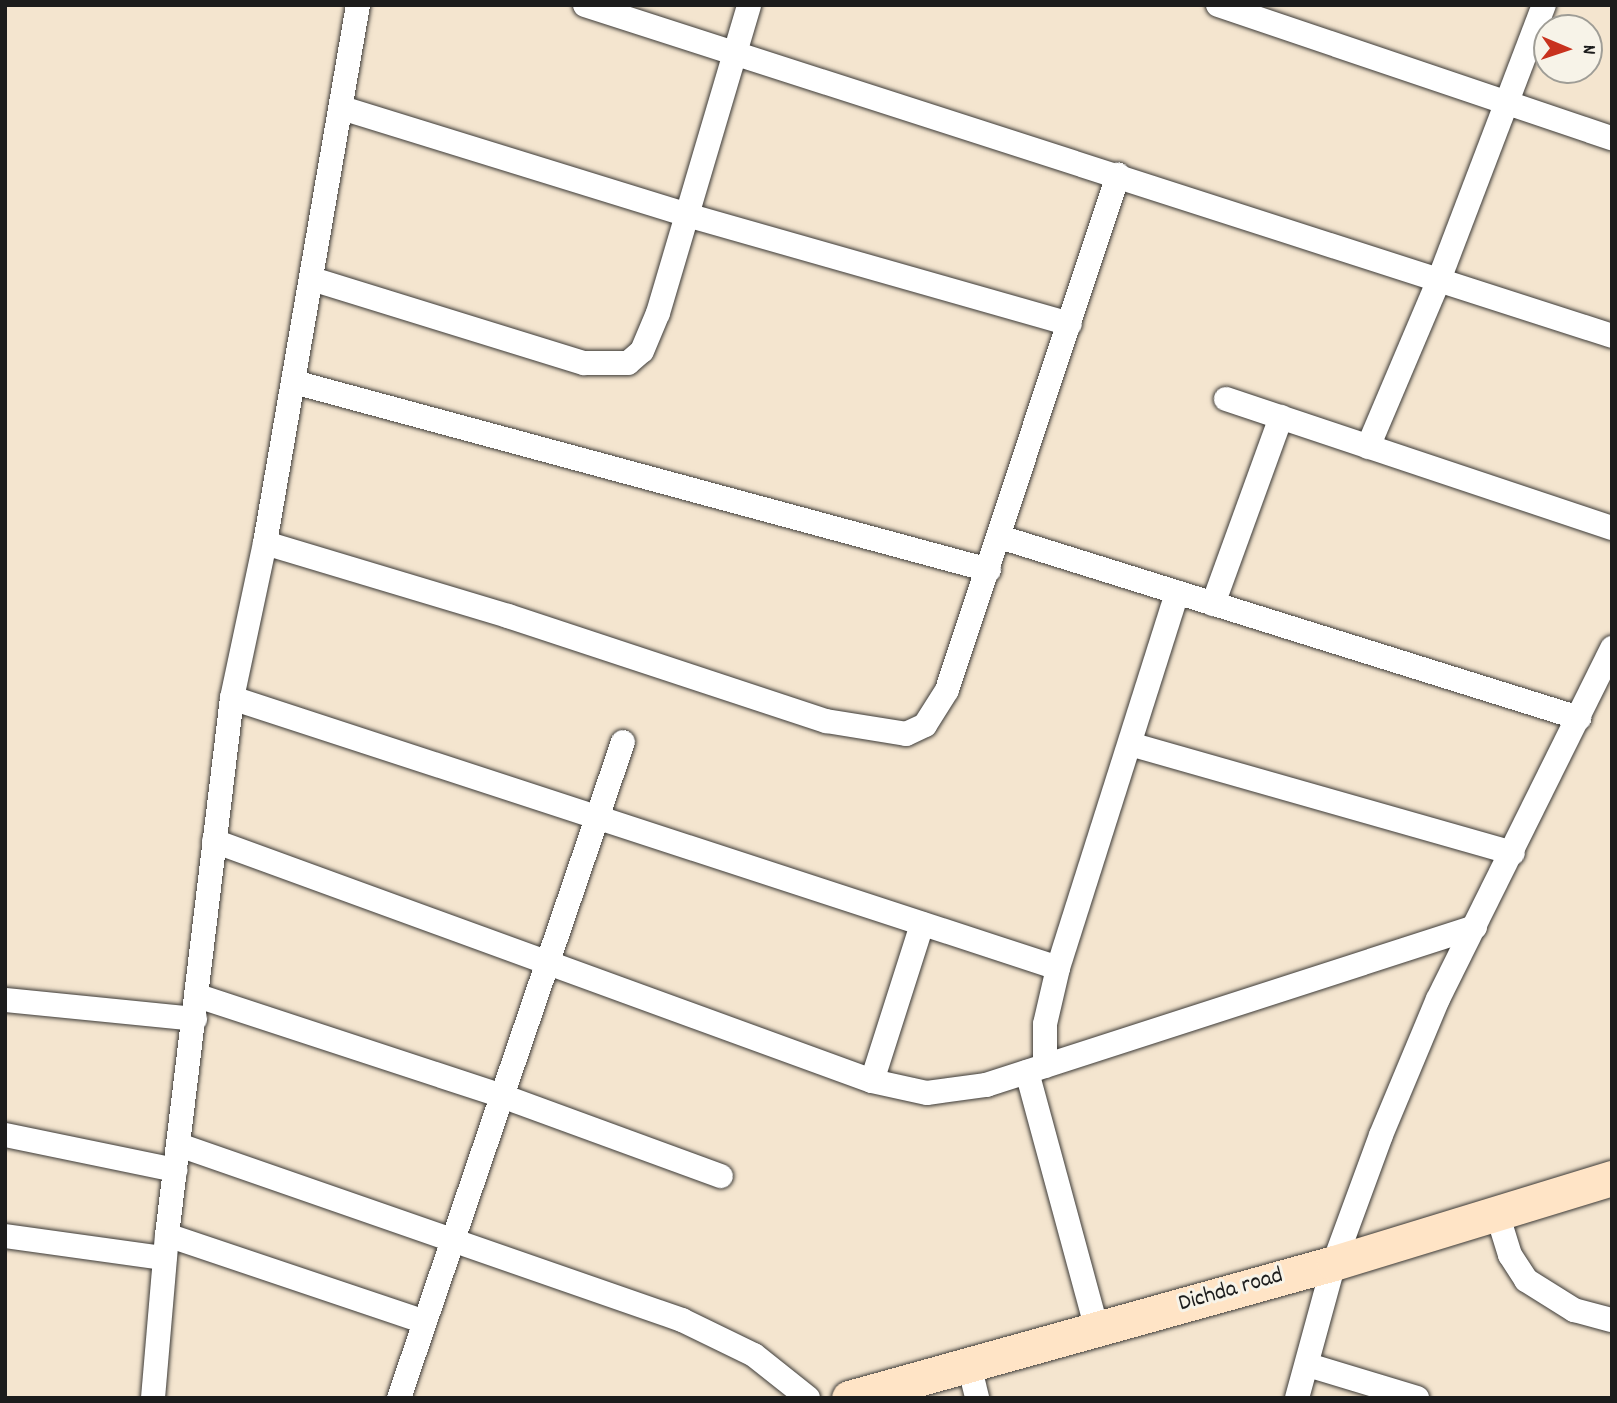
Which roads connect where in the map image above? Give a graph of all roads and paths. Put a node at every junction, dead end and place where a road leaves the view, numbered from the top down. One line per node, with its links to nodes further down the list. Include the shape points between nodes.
1 (358, 5): 8 (street)
2 (585, 5): 6 (street)
3 (749, 5): 6 (street)
4 (1218, 5): 7 (street)
5 (1544, 5): 7 (street)
6 (734, 52): 10 (street); 11 (street)
7 (1508, 100): 9 (street); 12 (street)
8 (342, 108): 11 (street); 13 (street)
9 (1612, 138)
10 (1118, 175): 12 (street); 14 (street)
11 (687, 215): 13 (street, via 651,333 642,351 628,363 584,363); 14 (street)
12 (1440, 277): 15 (street); 19 (street)
13 (312, 279): 16 (street)
14 (1070, 324): 21 (street)
15 (1612, 336)
16 (293, 382): 22 (street); 23 (street)
17 (1226, 399): 18 (street)
18 (1281, 417): 19 (street); 25 (street)
19 (1368, 447): 20 (street)
20 (1612, 528)
21 (1000, 537): 23 (street); 24 (street)
22 (265, 543): 23 (street, via 508,616 826,721 906,734 925,725 937,712); 27 (street)
23 (989, 570)
24 (1177, 592): 25 (street); 30 (street)
25 (1213, 604): 28 (street)
26 (1612, 648): 28 (street)
27 (232, 698): 31 (street); 32 (street)
28 (1578, 718): 33 (street)
29 (623, 742): 31 (street)
30 (1130, 744): 33 (street); 37 (street)
31 (596, 820): 34 (street); 36 (street)
32 (214, 841): 36 (street); 39 (street)
33 (1513, 853): 35 (street)
34 (922, 925): 37 (street); 41 (street)
35 (1475, 927): 40 (street); 52 (street, via 1438,999)
36 (548, 961): 41 (street); 42 (street)
37 (1058, 968): 40 (street)
38 (5, 1000): 39 (street)
39 (196, 1007): 42 (street); 44 (street)
40 (1036, 1069): 41 (street, via 986,1085 927,1093); 55 (street)
41 (872, 1081)
42 (502, 1096): 46 (street); 50 (street)
43 (5, 1135): 45 (street)
44 (179, 1144): 45 (street); 50 (street)
45 (175, 1170): 51 (street)
46 (720, 1177)
47 (1612, 1178): 48 (main road, Dichda road)
48 (1497, 1213): 52 (main road, Dichda road); 53 (street, via 1510,1255 1526,1280 1574,1310)
49 (5, 1236): 51 (street)
50 (453, 1240): 54 (street); 60 (street, via 725,1338)
51 (165, 1247): 54 (street); 58 (street)
52 (1334, 1263): 55 (main road, Dichda road); 56 (street)
53 (1612, 1320)
54 (425, 1322): 59 (street)
55 (1097, 1329): 57 (main road, Dichda road)
56 (1308, 1365): 62 (street); 63 (street)
57 (973, 1381): 61 (main road, Dichda road)
58 (153, 1398)
59 (399, 1398)
60 (808, 1398)
61 (849, 1398)
62 (1297, 1398)
63 (1417, 1398)

